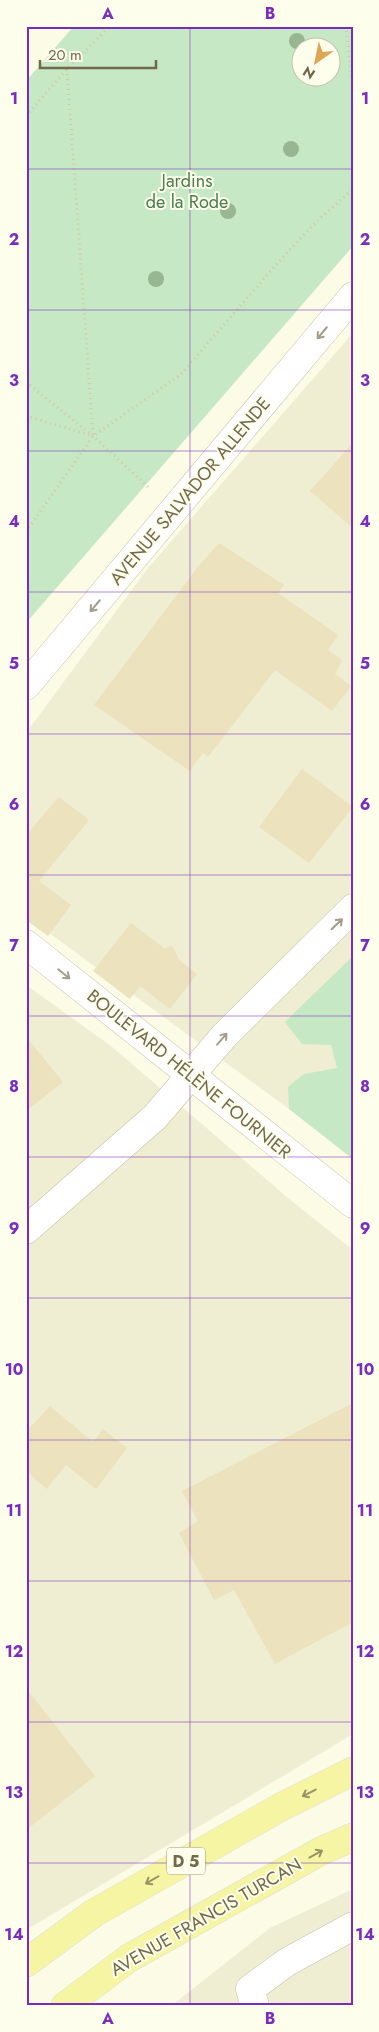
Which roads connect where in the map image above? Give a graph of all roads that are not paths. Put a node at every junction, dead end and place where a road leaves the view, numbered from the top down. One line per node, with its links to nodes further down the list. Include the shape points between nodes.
1 (353, 296): 2 (main road, AVENUE SALVADOR ALLENDE, one-way to 2)
2 (26, 686)
3 (353, 908): 5 (main road, one-way to 3, via 224,1036)
4 (26, 944): 5 (main road, BOULEVARD HÉLÈNE FOURNIER, one-way to 5)
5 (191, 1076): 6 (main road, BOULEVARD HÉLÈNE FOURNIER); 7 (main road, via 155,1117)
6 (353, 1204)
7 (26, 1230)
8 (353, 1771): 11 (main road, D 5, one-way to 11, via 280,1807 94,1913)
9 (353, 1837): 12 (main road, AVENUE FRANCIS TURCAN, one-way to 9, via 129,1958 321,1851)
10 (353, 1926): 13 (main road, via 287,1962 250,1989)
11 (26, 1963)
12 (65, 2006)
13 (255, 2006)

